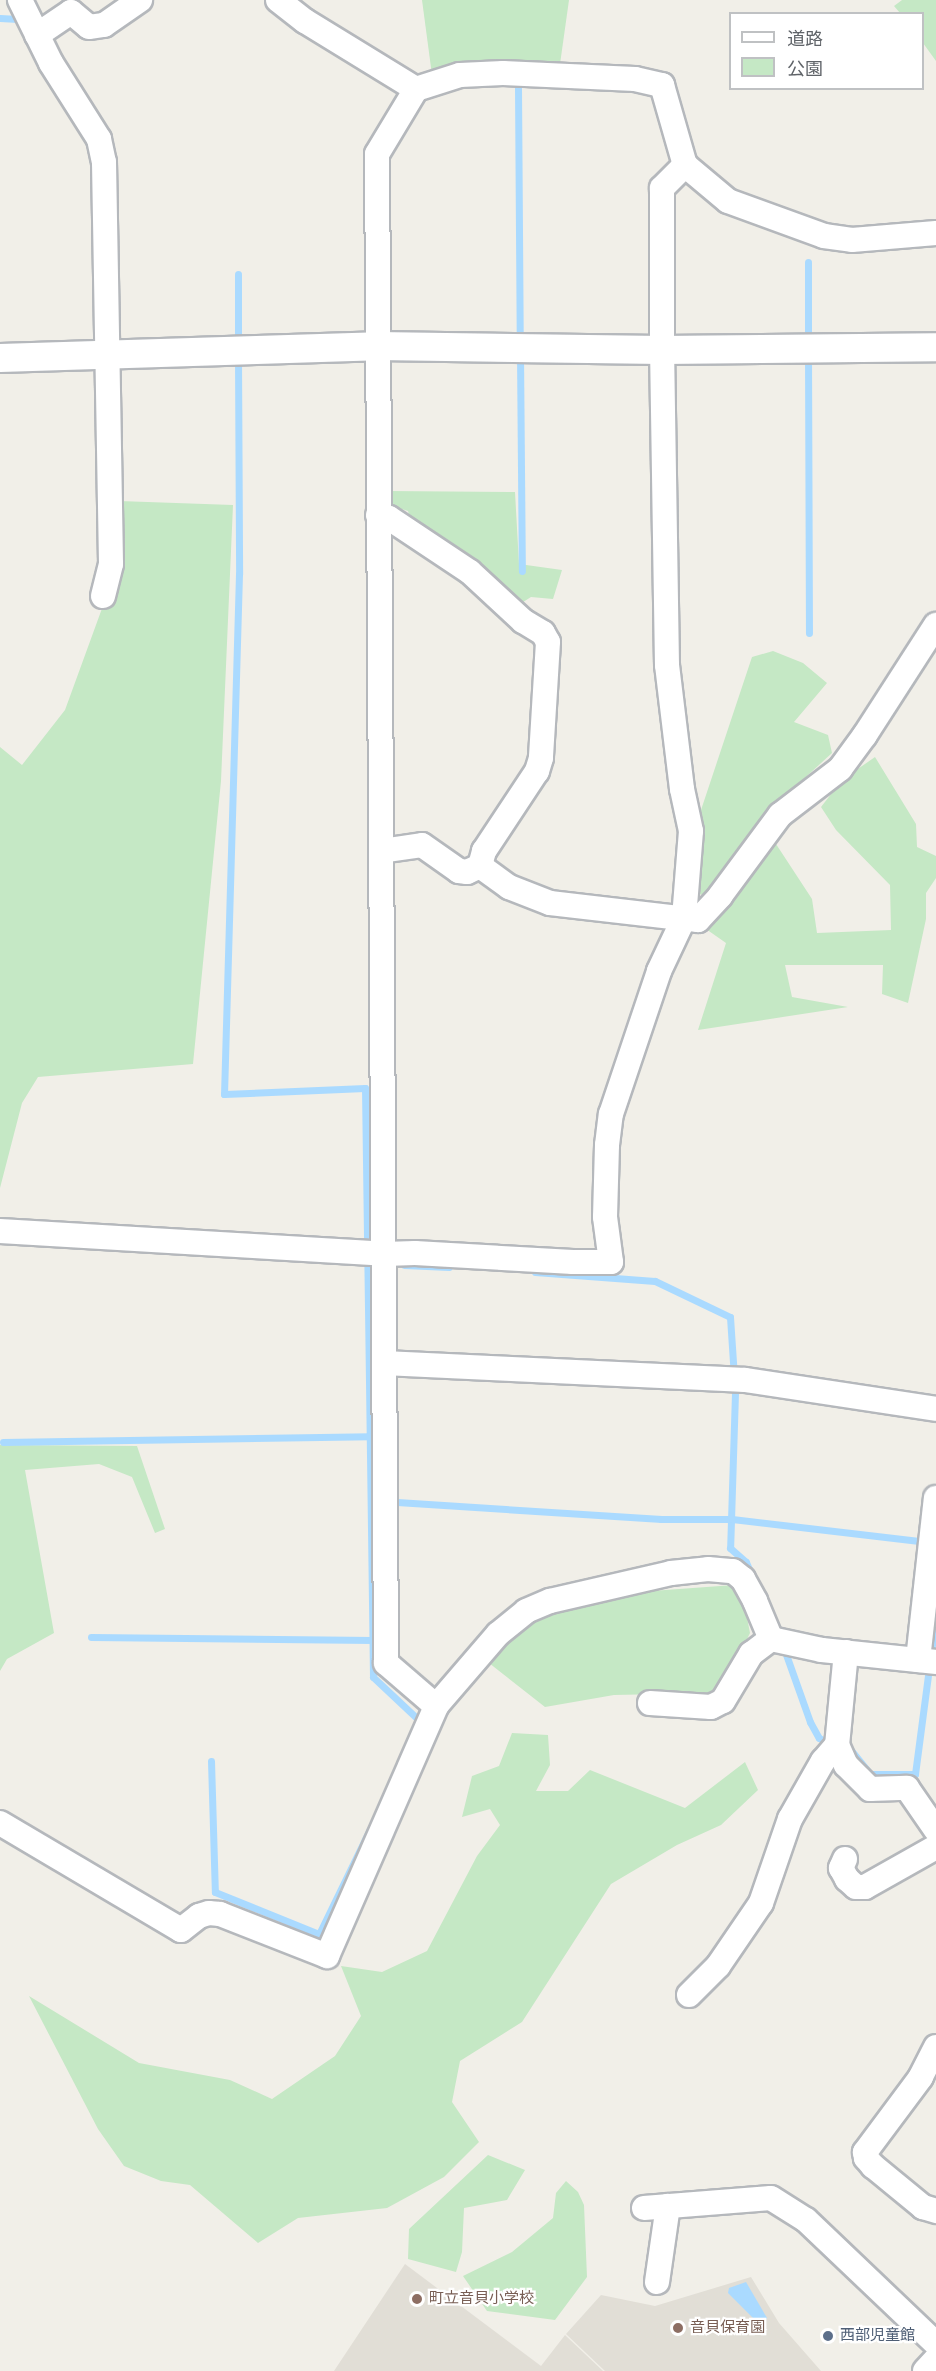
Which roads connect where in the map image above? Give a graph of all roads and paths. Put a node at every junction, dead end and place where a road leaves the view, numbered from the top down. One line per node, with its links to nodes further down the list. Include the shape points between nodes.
1 (20, 0): 4 (street)
2 (140, 0): 4 (street, via 104,25 88,27 71,12)
3 (278, 0): 5 (street, via 305,21)
4 (37, 35): 11 (street, via 99,139 104,162)
5 (416, 89): 6 (street, via 460,75 503,73 635,79 662,85); 8 (street, via 377,153)
6 (686, 165): 7 (street, via 728,201 824,236 852,240); 10 (street, via 662,188)
7 (936, 233)
8 (377, 346): 10 (street); 11 (street); 13 (street)
9 (936, 347): 10 (street)
10 (662, 350): 18 (street, via 668,665 682,789 691,831)
11 (107, 356): 12 (street); 14 (street, via 111,564)
12 (0, 358)
13 (378, 515): 16 (street); 17 (street, via 389,518 470,572 523,621 543,633 548,642 542,758 484,851)
14 (103, 596)
15 (936, 625): 18 (street, via 840,769 780,815 698,920)
16 (381, 851): 17 (street, via 422,845 459,871); 20 (street)
17 (480, 866): 18 (street, via 509,887 550,903)
18 (684, 918): 20 (street, via 658,970 611,1114 605,1217 611,1262)
19 (0, 1231): 20 (street)
20 (384, 1254): 21 (street)
21 (385, 1363): 22 (street, via 745,1380); 28 (street, via 386,1664)
22 (936, 1408)
23 (936, 1498): 26 (street)
24 (771, 1639): 25 (street, via 793,1646); 27 (street, via 751,1654 723,1701 711,1707); 28 (street, via 751,1594 733,1571 671,1573 550,1601 526,1611 498,1634)
25 (846, 1652): 26 (street); 29 (street)
26 (927, 1661)
27 (650, 1703)
28 (436, 1706): 30 (street, via 327,1956 220,1914 199,1916 181,1930)
29 (837, 1745): 31 (street, via 846,1764 870,1789 906,1788); 34 (street, via 823,1761 790,1819 761,1903 718,1966)
30 (0, 1823)
31 (936, 1830)
32 (936, 1847): 33 (street, via 917,1863 865,1887 856,1887 841,1868)
33 (845, 1859)
34 (689, 1995)
35 (936, 2047): 36 (street)
36 (929, 2076): 37 (street, via 867,2147 866,2158 923,2207)
37 (936, 2211)
38 (657, 2282): 39 (street, via 656,2207 771,2198 806,2220)
39 (936, 2344)
40 (936, 2359): 41 (street)
41 (924, 2371)

